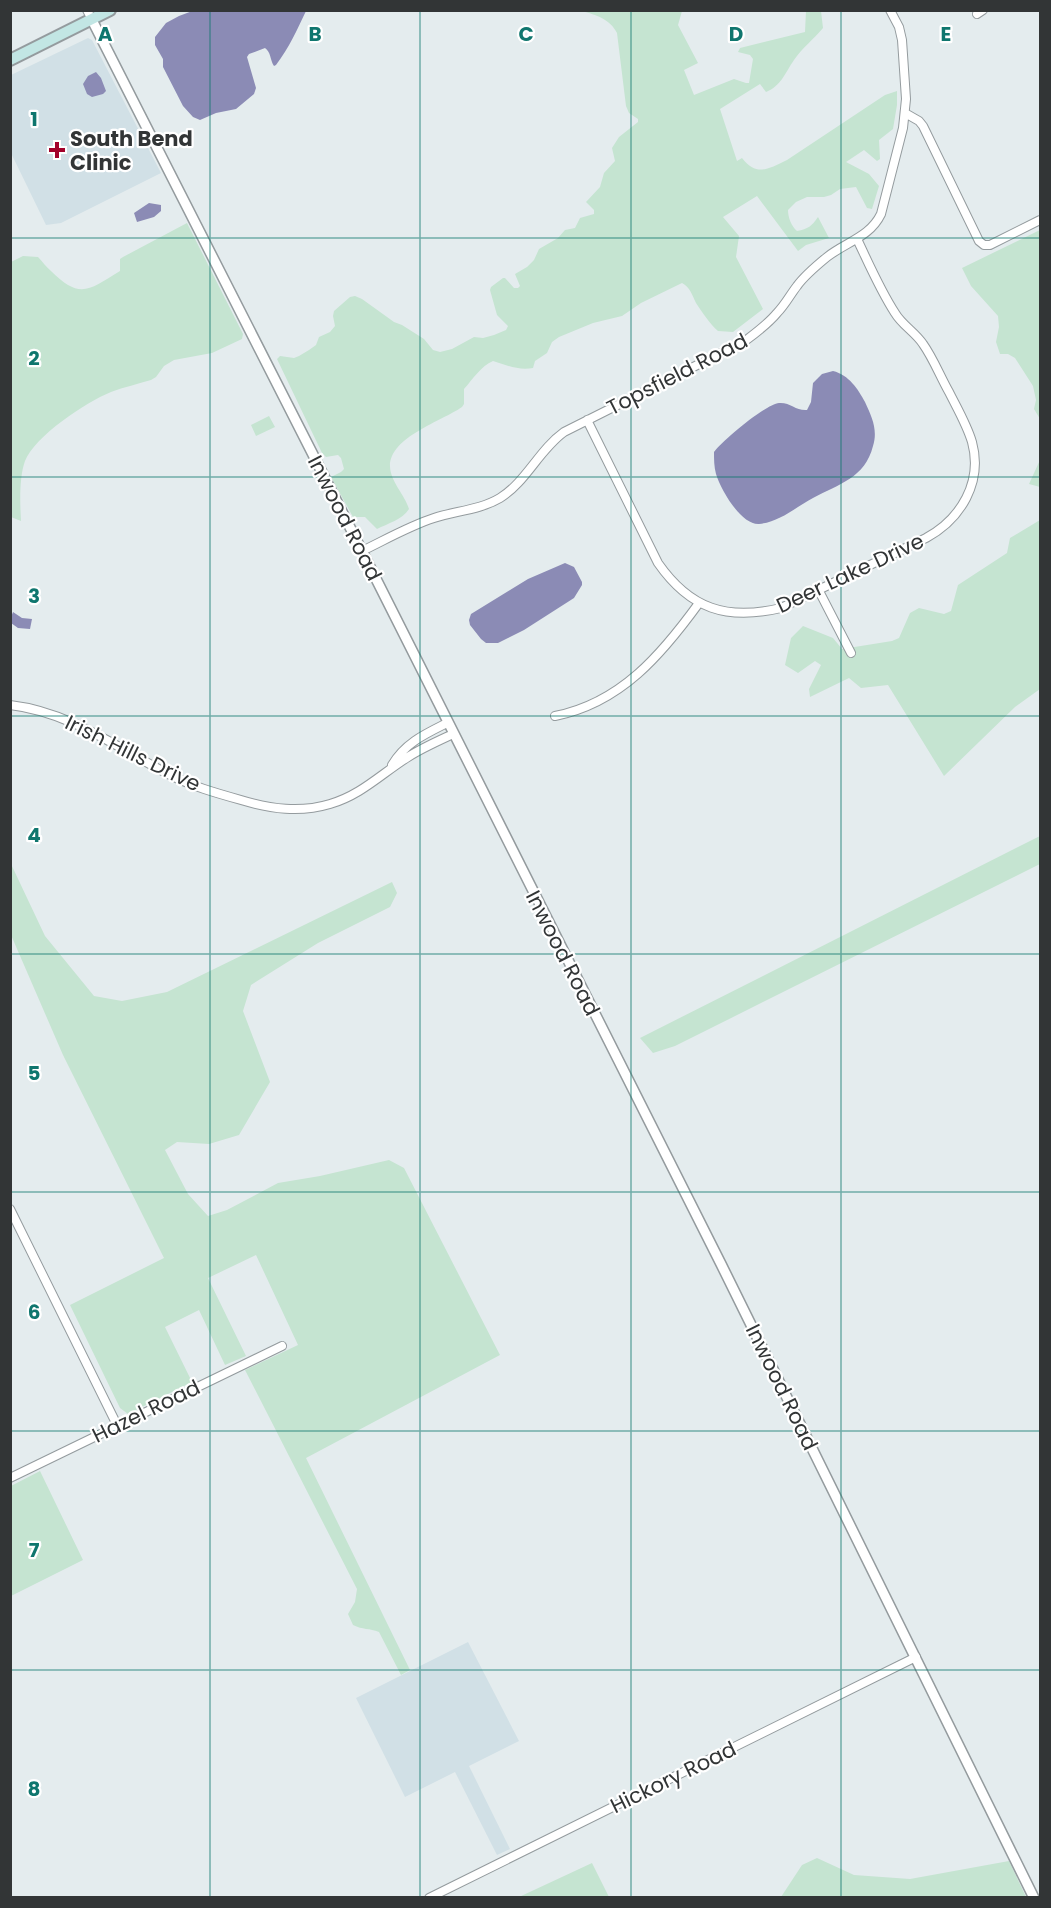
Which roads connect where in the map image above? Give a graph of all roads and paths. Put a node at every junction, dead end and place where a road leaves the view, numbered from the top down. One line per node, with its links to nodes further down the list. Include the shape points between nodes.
1 (110, 10): 3 (main road)
2 (890, 10): 5 (street, Topsfield Road, via 902,40)
3 (89, 15): 4 (main road); 9 (street, Inwood Road)
4 (10, 60)
5 (905, 113): 6 (street, via 923,126 984,245); 7 (street, Topsfield Road, via 881,214 872,228)
6 (1041, 219)
7 (857, 239): 8 (street, Topsfield Road, via 821,262 775,315 746,341); 10 (street, Deer Lake Drive, via 896,315 929,354 963,421 972,442 973,483 950,522)
8 (587, 420): 9 (street, Topsfield Road, via 557,437 502,497 421,523); 11 (street, Deer Lake Drive, via 658,563 678,588)
9 (362, 551): 15 (street, Inwood Road)
10 (819, 591): 11 (street, Deer Lake Drive, via 762,613 740,614); 12 (street)
11 (699, 603): 14 (street, via 665,649 633,679 592,704)
12 (851, 653)
13 (10, 705): 17 (street, Irish Hills Drive, via 48,712 196,786 272,808 296,810 329,804 350,797)
14 (555, 716)
15 (447, 723): 16 (street, Inwood Road); 17 (street, Irish Hills Drive, via 410,744)
16 (453, 734): 17 (street, Irish Hills Drive, via 409,756); 22 (street, Inwood Road)
17 (388, 772)
18 (10, 1209): 20 (street)
19 (282, 1346): 20 (street, Hazel Road)
20 (117, 1425): 21 (street, Hazel Road)
21 (10, 1478)
22 (916, 1657): 23 (street, Hickory Road); 24 (street, Inwood Road)
23 (429, 1898)
24 (1034, 1898)

